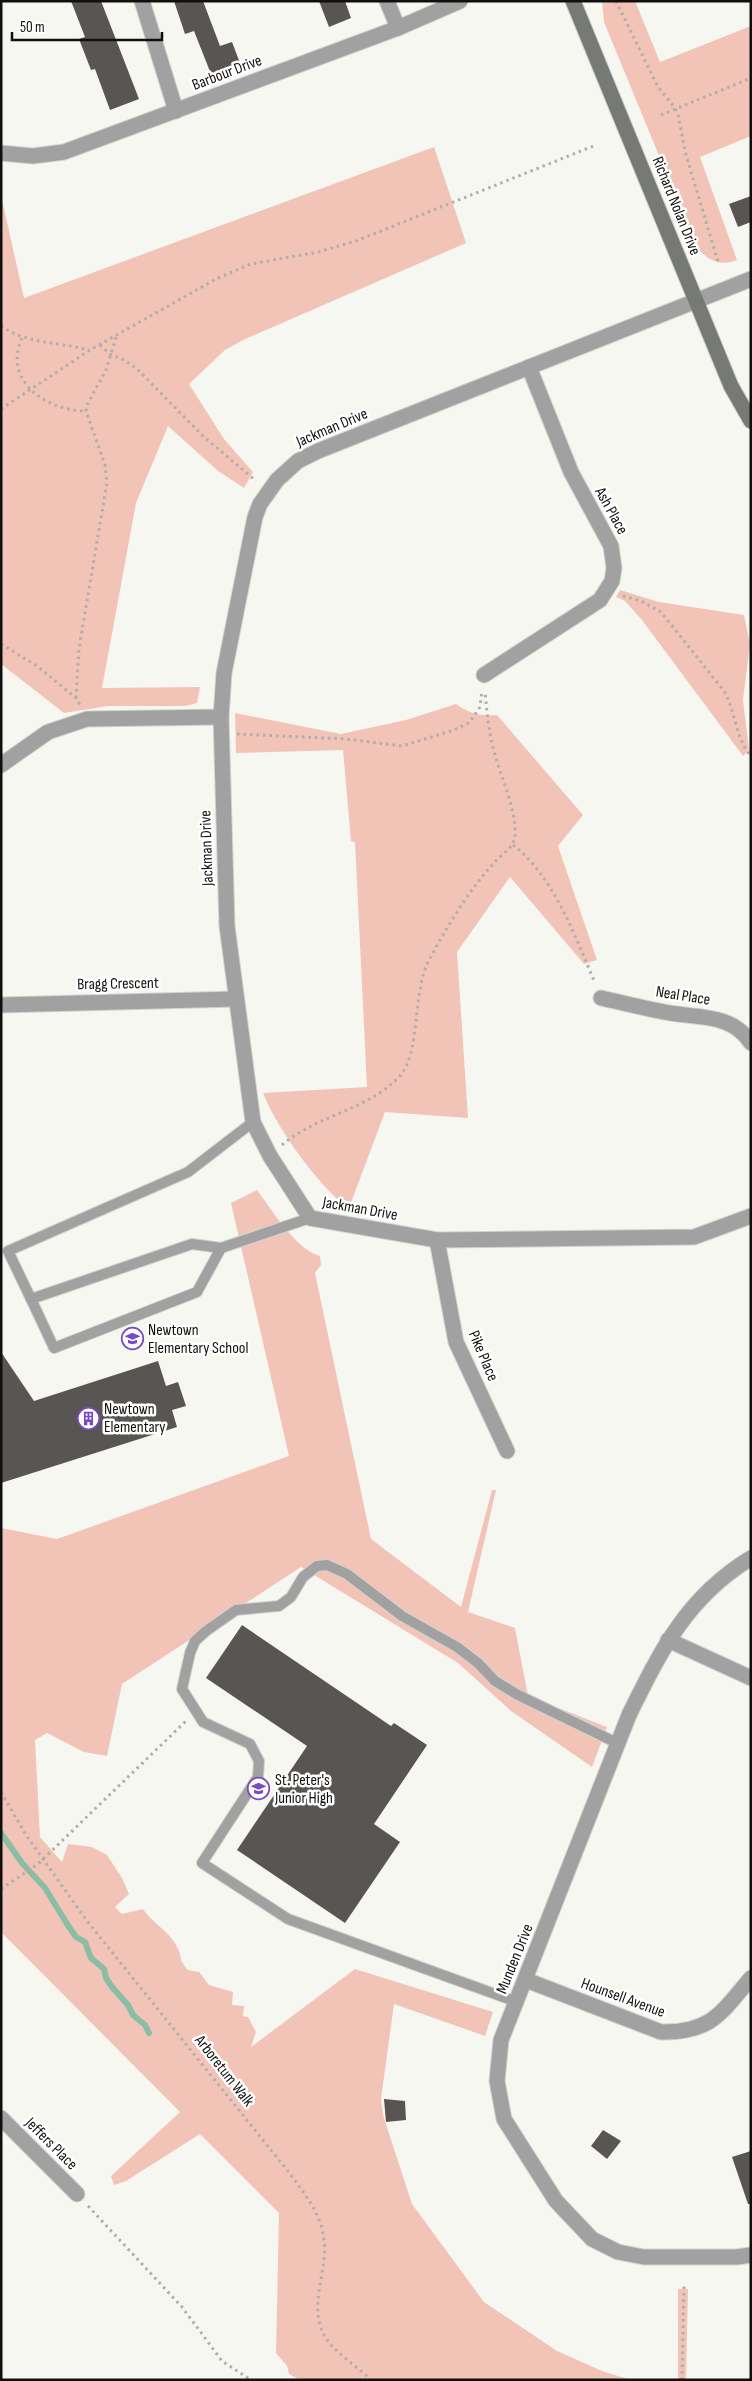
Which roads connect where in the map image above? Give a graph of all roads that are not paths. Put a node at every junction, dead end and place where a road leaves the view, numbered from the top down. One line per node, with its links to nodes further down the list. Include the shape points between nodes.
1 (142, 1): 6 (street)
2 (387, 1): 5 (street)
3 (460, 1): 5 (street, Barbour Drive)
4 (573, 1): 9 (main road, Richard Nolan Drive)
5 (398, 28): 6 (street, Barbour Drive)
6 (176, 111): 7 (street, Barbour Drive, via 64,152 33,156)
7 (1, 153)
8 (751, 279): 9 (street, Jackman Drive)
9 (696, 300): 10 (street, Jackman Drive); 11 (main road, Richard Nolan Drive, via 731,386)
10 (529, 367): 12 (street, Ash Place, via 571,472 611,546 614,568 607,592 590,607); 13 (street, Jackman Drive, via 309,455 287,469 268,490 251,530 224,673)
11 (751, 421)
12 (484, 675)
13 (221, 717): 14 (street, via 87,719 48,732); 16 (street, Jackman Drive, via 227,926)
14 (1, 765)
15 (602, 998): 18 (street, Neal Place, via 669,1013 722,1020 742,1032)
16 (236, 999): 17 (street, Bragg Crescent); 19 (street, Jackman Drive)
17 (1, 1004)
18 (751, 1043)
19 (253, 1122): 21 (street, Jackman Drive, via 270,1156); 24 (lane, via 188,1172 8,1251)
20 (751, 1216): 22 (street, Jackman Drive, via 694,1237)
21 (310, 1218): 22 (street, Jackman Drive); 23 (lane)
22 (437, 1240): 25 (street, Pike Place, via 456,1342)
23 (221, 1248): 24 (lane, via 192,1244); 24 (lane, via 197,1292 54,1348)
24 (31, 1299)
25 (508, 1451)
26 (751, 1558): 27 (street, Munden Drive, via 707,1591 687,1612)
27 (668, 1640): 28 (street); 29 (street, Munden Drive)
28 (751, 1678)
29 (618, 1744): 31 (street, Munden Drive); 32 (lane, via 495,1681 457,1648 402,1616 347,1574 327,1565 317,1566 303,1577 291,1596 279,1606 236,1610 219,1620 195,1641 190,1653 182,1690 203,1722 250,1744 259,1761 258,1777 202,1863 288,1919)
30 (751, 1978): 31 (street, Hounsell Avenue, via 714,2018 698,2028 683,2032 661,2032)
31 (526, 1980): 32 (street, Munden Drive)
32 (517, 2002): 35 (street, Munden Drive, via 501,2040 498,2081 504,2119 556,2201 576,2224 592,2239 618,2252 644,2257 737,2258)
33 (1, 2118): 34 (street, Jeffers Place)
34 (77, 2194)
35 (751, 2255)

